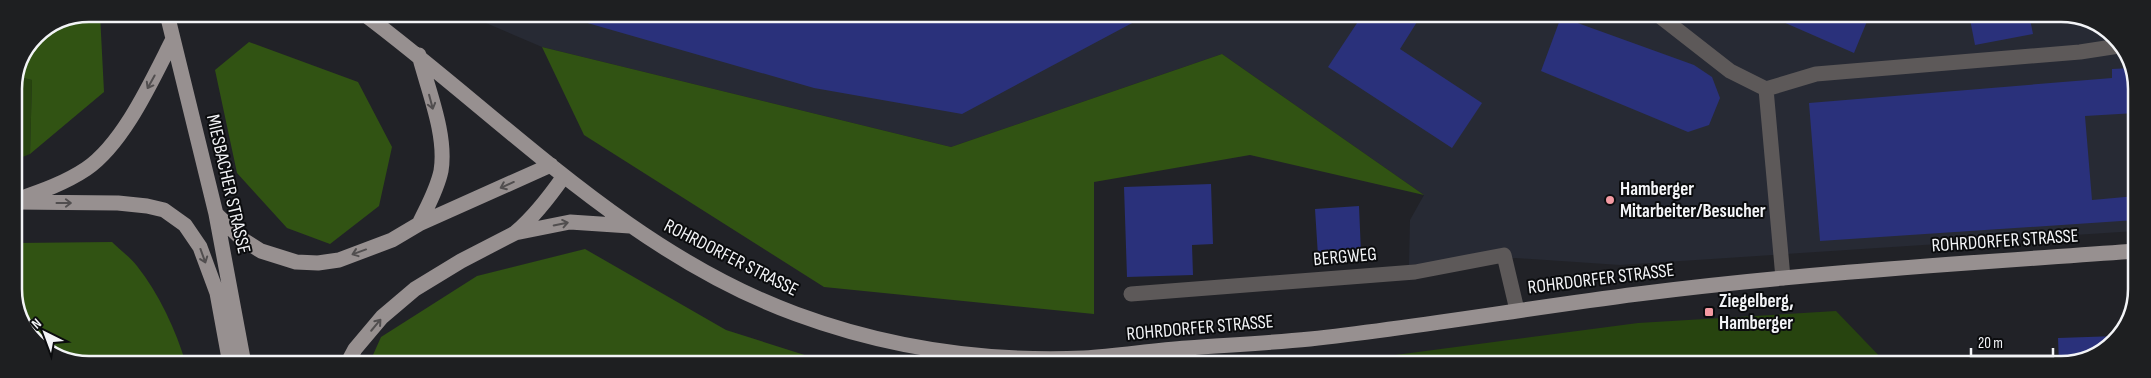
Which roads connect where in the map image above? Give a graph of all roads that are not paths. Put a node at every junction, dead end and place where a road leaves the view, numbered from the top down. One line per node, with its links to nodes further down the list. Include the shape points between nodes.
1 (169, 22): 4 (main road, MIESBACHER STRASSE)
2 (375, 22): 6 (main road, ROHRDORFER STRASSE)
3 (1667, 22): 7 (street, via 1730,71)
4 (173, 39): 10 (main road, one-way to 10, via 122,132 97,159 65,181); 12 (main road, MIESBACHER STRASSE)
5 (2113, 47): 7 (street, via 1816,74)
6 (419, 55): 8 (main road, ROHRDORFER STRASSE); 13 (main road, one-way to 13, via 442,144 438,179)
7 (1766, 89): 17 (street)
8 (551, 165): 9 (main road, ROHRDORFER STRASSE); 13 (main road, one-way to 13)
9 (564, 176): 14 (main road, ROHRDORFER STRASSE); 15 (main road, via 550,198)
10 (23, 198)
11 (23, 201): 20 (main road, one-way to 20, via 147,206 164,210 185,225 200,247 217,293)
12 (216, 214): 13 (main road, one-way to 12, via 392,240 339,260 296,262 260,251); 21 (main road, MIESBACHER STRASSE)
13 (419, 224)
14 (630, 226): 15 (main road, one-way to 14, via 570,222); 23 (main road, ROHRDORFER STRASSE, via 680,258 794,314 859,335 934,351)
15 (515, 233): 22 (main road, one-way to 15, via 382,317 415,289)
16 (2128, 252): 17 (main road, ROHRDORFER STRASSE)
17 (1783, 278): 19 (main road, ROHRDORFER STRASSE)
18 (1131, 294): 19 (street, BERGWEG, via 1415,272 1504,255)
19 (1517, 310): 24 (main road, ROHRDORFER STRASSE, via 1309,339)
20 (229, 356)
21 (243, 356)
22 (351, 356)
23 (978, 356)
24 (1107, 356)

